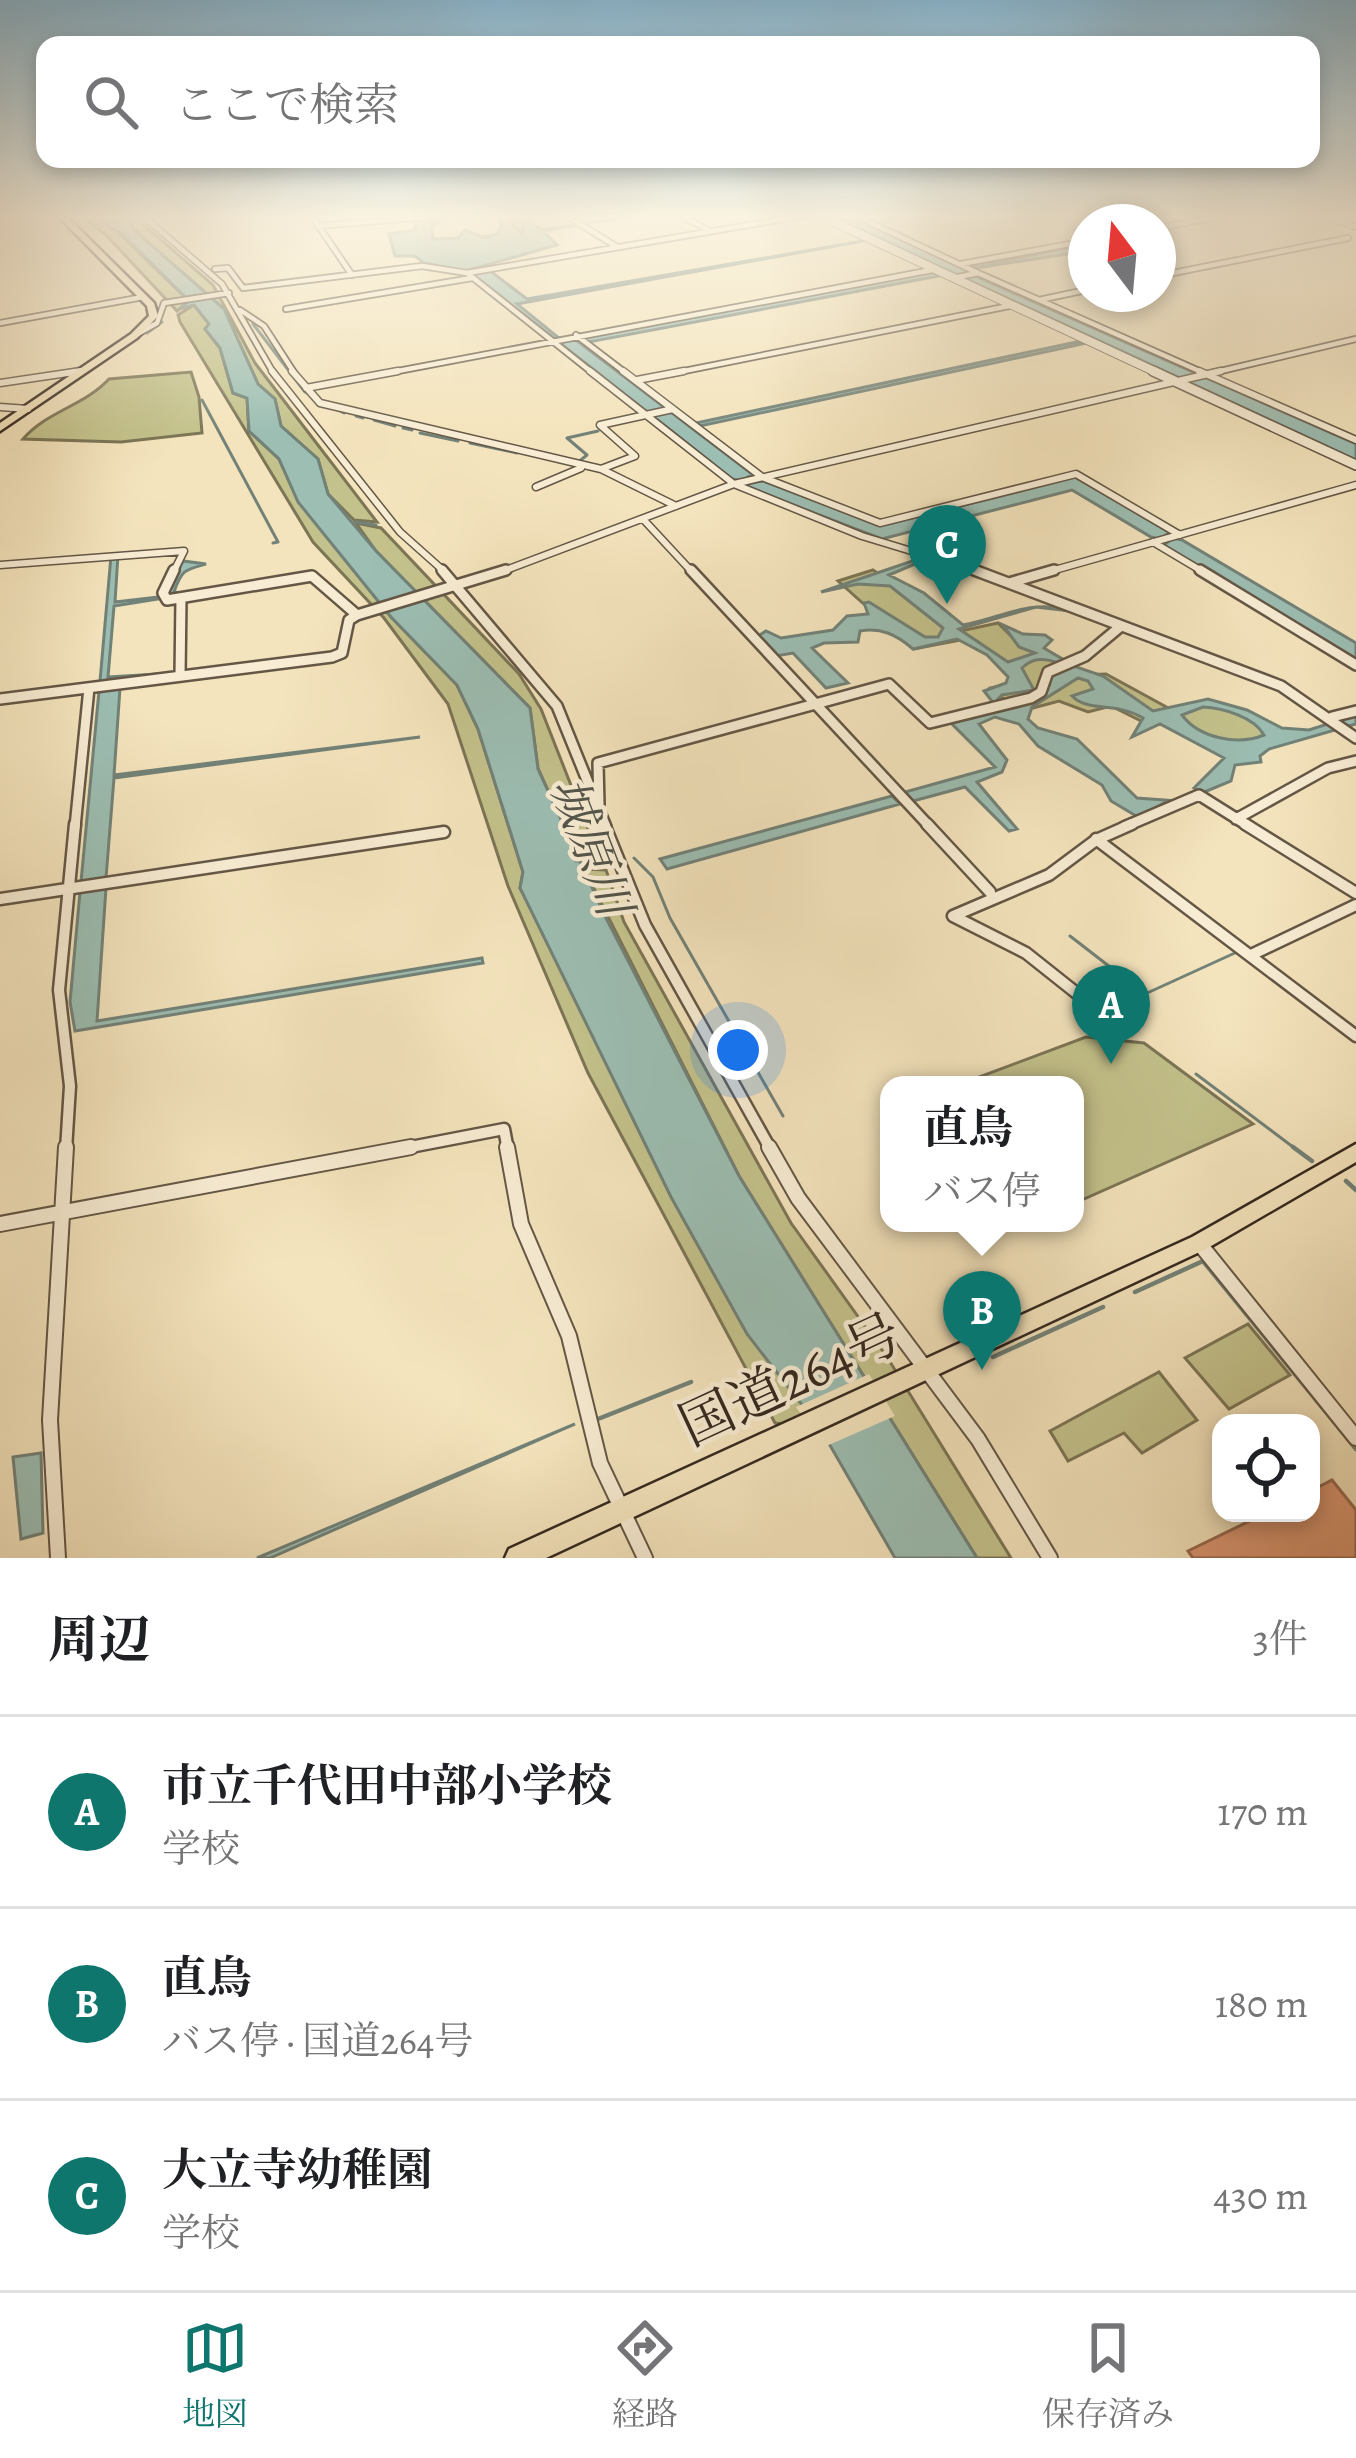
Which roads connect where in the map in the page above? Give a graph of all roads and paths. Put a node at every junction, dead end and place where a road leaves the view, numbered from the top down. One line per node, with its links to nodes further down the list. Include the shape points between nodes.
1 (134, 288): 10 (main road)
2 (223, 288): 8 (street)
3 (405, 288): 14 (street)
4 (486, 288): 18 (street)
5 (835, 288): 16 (street)
6 (974, 288): 13 (street)
7 (1011, 288): 11 (street)
8 (229, 293): 12 (street); 17 (street, via 164,303 157,323)
9 (1068, 294): 11 (street)
10 (143, 297): 15 (street); 17 (main road, via 154,316)
11 (1039, 300): 21 (street)
12 (236, 306): 25 (street, via 264,326); 44 (street, via 265,362 400,532)
13 (1009, 306): 22 (street); 23 (street)
14 (286, 309)
15 (0, 323)
16 (576, 335): 18 (street); 22 (street)
17 (134, 336): 20 (main road)
18 (555, 339): 25 (street); 29 (street)
19 (1356, 339): 21 (street)
20 (85, 370): 24 (street); 27 (main road)
21 (1200, 375): 23 (street); 31 (street)
22 (637, 380): 28 (street)
23 (1173, 382): 32 (street); 35 (street)
24 (0, 383)
25 (306, 388): 33 (street, via 329,406)
26 (0, 407): 27 (street)
27 (28, 409): 30 (main road)
28 (674, 409): 29 (street); 35 (street)
29 (654, 413): 34 (street, via 600,425 635,456); 36 (street)
30 (0, 428)
31 (1356, 440)
32 (1356, 465)
33 (581, 468): 34 (street); 38 (street)
34 (601, 470): 39 (street)
35 (762, 477): 36 (street); 41 (street, via 880,524 1076,474)
36 (743, 481): 39 (street); 43 (street, via 862,536)
37 (1356, 485): 41 (street)
38 (536, 487)
39 (676, 506): 40 (street)
40 (643, 518): 44 (street); 52 (street)
41 (1167, 539): 43 (street); 48 (street)
42 (0, 565): 45 (street, via 184,551 164,597)
43 (1009, 583): 47 (street)
44 (460, 586): 46 (street); 57 (street, via 557,706)
45 (181, 598): 46 (street, via 312,576); 49 (street)
46 (361, 614): 49 (street, via 349,620 343,653 332,657)
47 (1121, 626): 52 (street, via 1085,656 1048,672 1041,692 930,723 890,685); 54 (street, via 1281,686)
48 (1356, 665)
49 (180, 676): 50 (street)
50 (89, 688): 51 (street); 61 (street)
51 (0, 699)
52 (816, 704): 57 (street, via 598,763); 62 (street)
53 (1356, 711): 54 (street)
54 (1337, 723): 55 (street)
55 (1356, 738)
56 (1356, 761): 58 (street)
57 (599, 815): 73 (street, via 645,925 799,1198)
58 (1236, 819): 60 (street, via 1199,795); 63 (street)
59 (444, 832): 61 (street)
60 (1096, 839): 62 (street, via 1051,874); 66 (street)
61 (70, 889): 64 (street); 70 (street, via 59,990 70,1086)
62 (990, 892): 67 (street, via 953,916 1026,953)
63 (1356, 893)
64 (0, 899)
65 (1356, 905): 66 (street)
66 (1251, 956): 68 (street)
67 (1089, 1003)
68 (1356, 1036)
69 (1356, 1152): 72 (main road, 国道264号)
70 (64, 1211): 71 (street); 75 (street, via 504,1129 521,1223 568,1336 601,1463); 76 (street, via 50,1420)
71 (0, 1223)
72 (1199, 1243): 73 (main road, 国道264号); 74 (street)
73 (920, 1372): 75 (main road, 国道264号); 79 (street, via 978,1439)
74 (1356, 1438)
75 (622, 1510): 77 (main road, 国道264号); 78 (street)
76 (58, 1558)
77 (518, 1558)
78 (645, 1558)
79 (1050, 1558)

